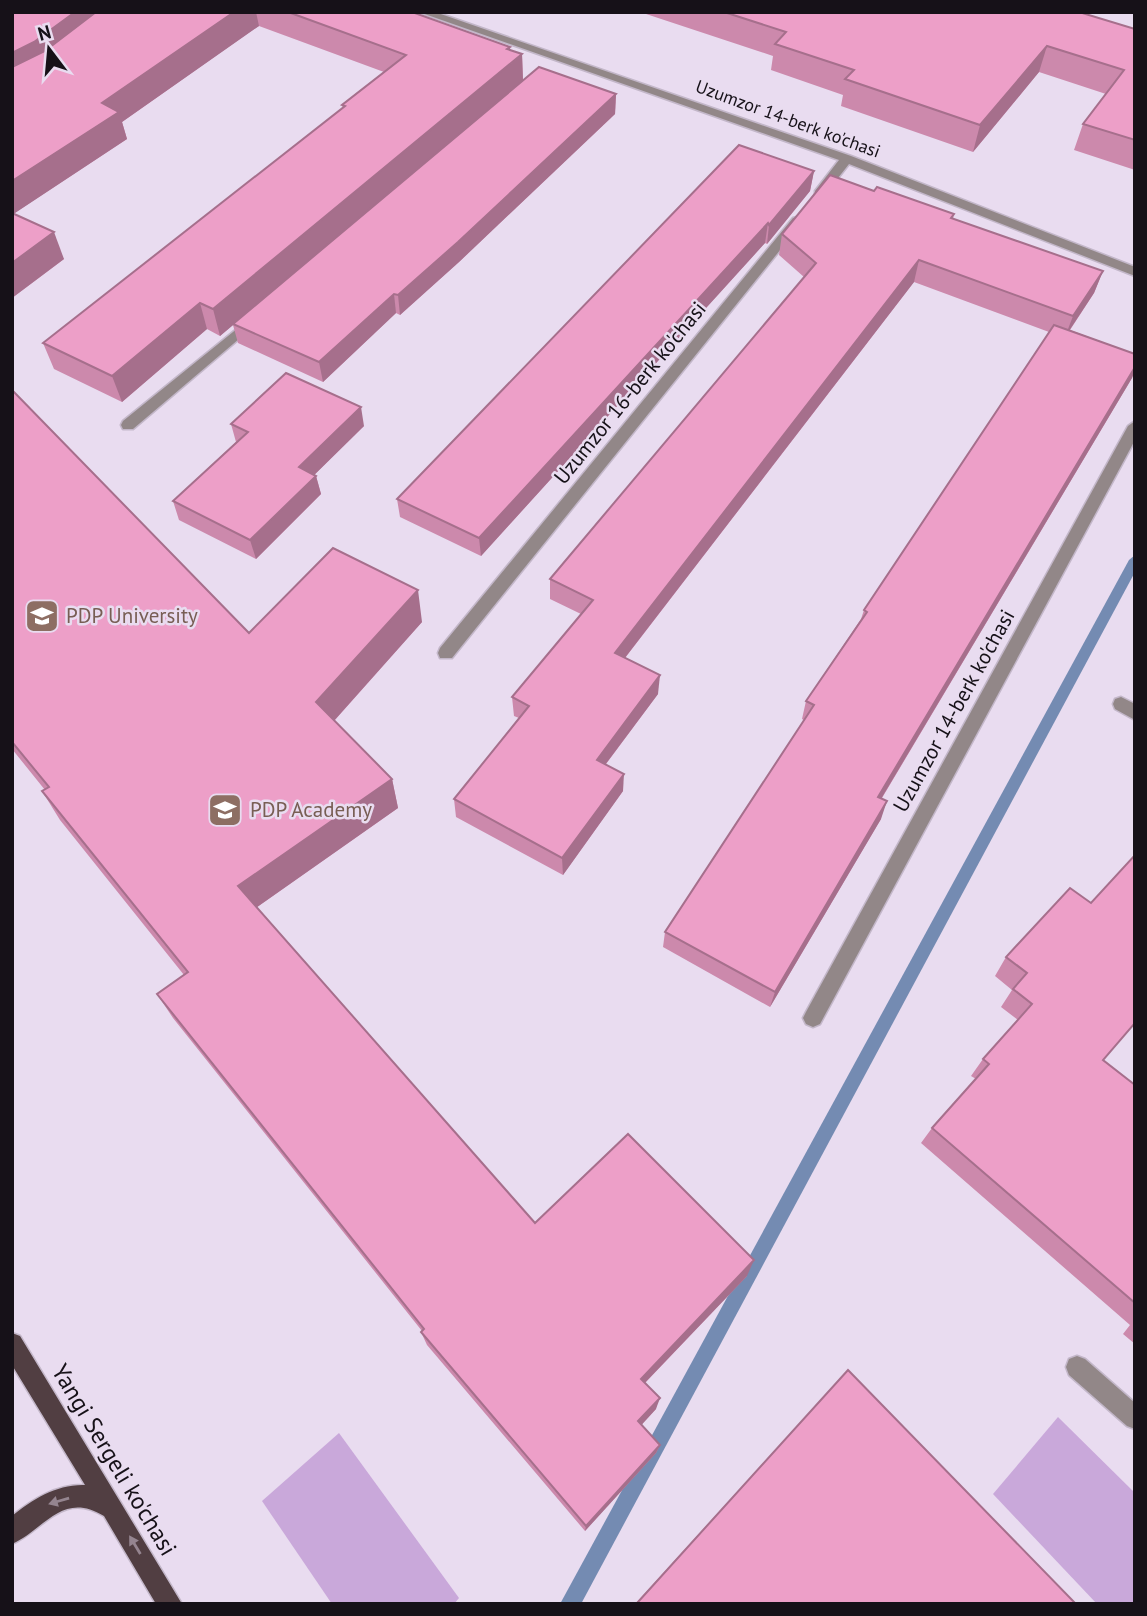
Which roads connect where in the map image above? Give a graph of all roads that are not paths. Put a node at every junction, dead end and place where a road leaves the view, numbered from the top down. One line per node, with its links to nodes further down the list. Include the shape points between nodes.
1 (424, 12): 2 (street, Uzumzor 14-berk ko'chasi, via 555,63)
2 (847, 159): 3 (street, Uzumzor 14-berk ko'chasi); 7 (street, Uzumzor 16-berk ko'chasi)
3 (1135, 272)
4 (265, 309): 5 (street)
5 (128, 425)
6 (1135, 426): 8 (street, Uzumzor 14-berk ko'chasi)
7 (446, 653)
8 (813, 1018)
9 (12, 1343): 12 (main road, Yangi Sergeli ko'chasi)
10 (1077, 1367): 11 (street)
11 (1135, 1418)
12 (113, 1509): 13 (main road, one-way to 13, via 93,1498 71,1498 50,1503); 14 (main road, Yangi Sergeli ko'chasi, one-way to 12)
13 (12, 1532)
14 (170, 1604)

